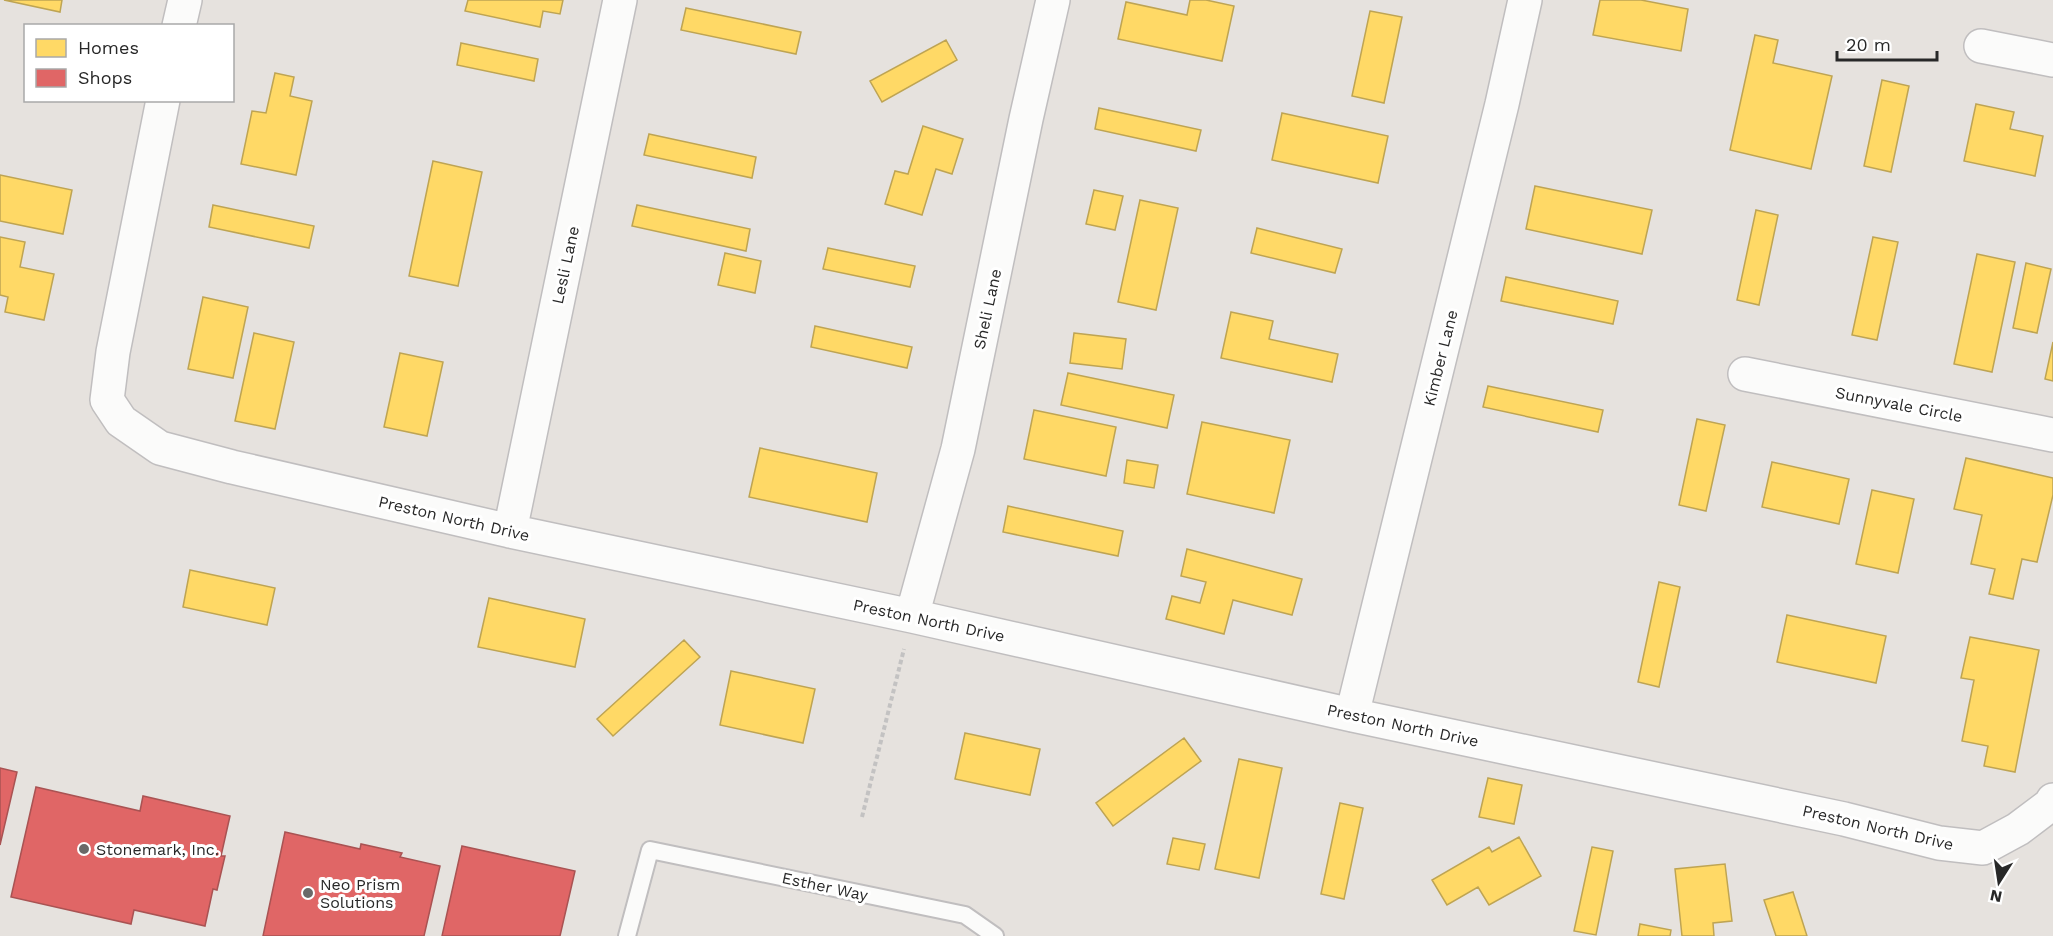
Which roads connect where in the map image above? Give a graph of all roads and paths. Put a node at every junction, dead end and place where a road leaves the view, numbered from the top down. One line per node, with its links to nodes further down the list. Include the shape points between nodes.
1 (185, 0): 5 (street)
2 (620, 0): 11 (street, Lesli Lane)
3 (1053, 0): 12 (street, Sheli Lane, via 958,449)
4 (1525, 0): 13 (street, Kimber Lane)
5 (179, 24)
6 (1981, 46): 7 (street)
7 (2053, 60)
8 (163, 102): 11 (street, Preston North Drive, via 113,352 107,400 121,421 160,448)
9 (1745, 374): 10 (street, Sunnyvale Circle)
10 (2053, 435)
11 (510, 531): 12 (street, Preston North Drive)
12 (912, 616): 13 (street, Preston North Drive); 15 (path)
13 (1352, 715): 14 (street, Preston North Drive, via 1844,819 1939,843 1983,848 2018,829)
14 (2053, 800)
15 (862, 818)
16 (627, 936): 17 (lane, Esther Way, via 650,850 965,915)
17 (995, 936)

